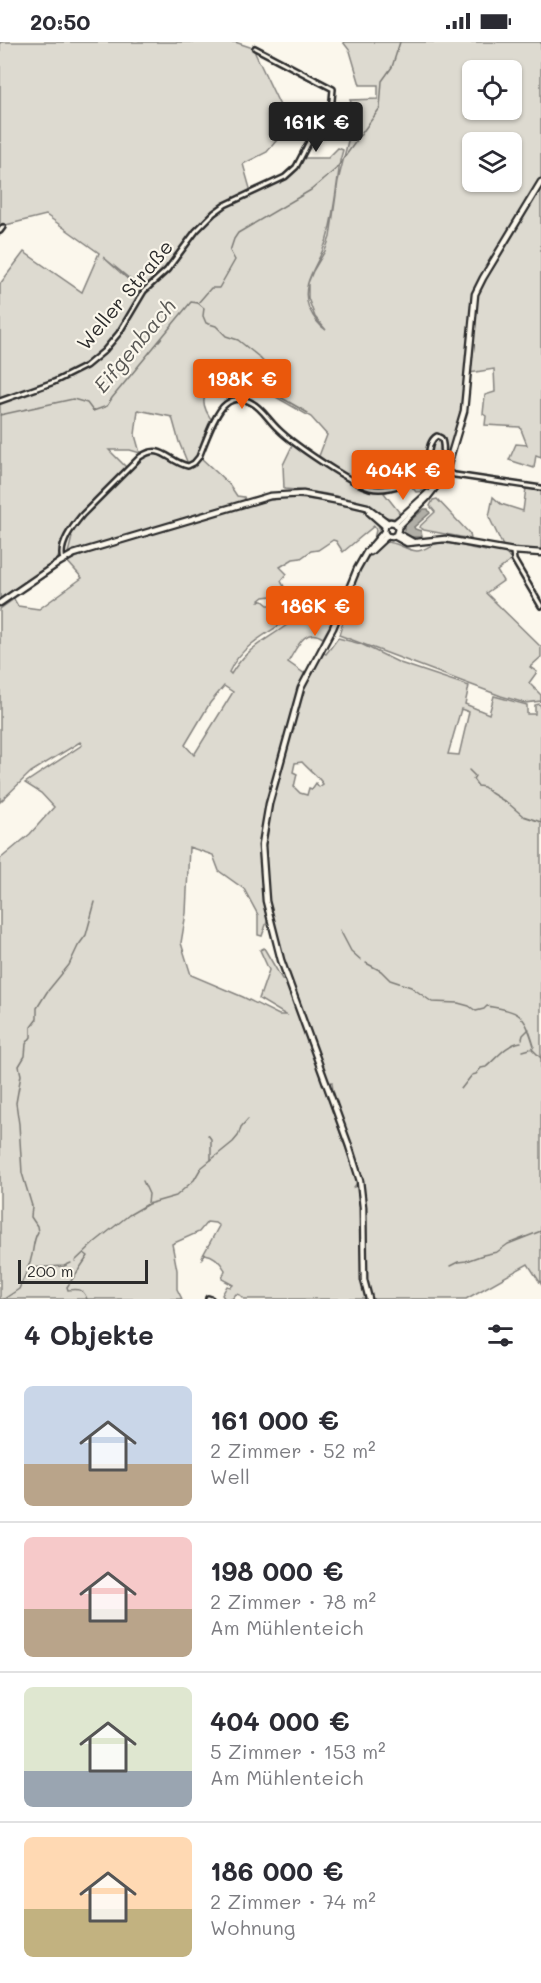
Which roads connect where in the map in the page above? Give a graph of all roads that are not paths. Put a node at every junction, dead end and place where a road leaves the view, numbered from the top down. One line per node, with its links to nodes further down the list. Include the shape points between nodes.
1 (255, 48): 3 (street, Weller Straße, via 333,89 328,120 310,140 296,167 285,177 225,206 203,223 167,270 144,291 118,333 95,359 54,382)
2 (541, 182): 4 (main road, via 475,294 464,411)
3 (0, 400)
4 (446, 470): 5 (street, via 455,476); 7 (main road); 10 (street, via 444,442 437,436 418,474 400,485 366,487 285,436 252,403 233,400 220,411 194,463 182,465 158,451 140,457 82,515 62,552)
5 (541, 488)
6 (386, 529): 7 (main road); 7 (main road); 10 (main road, via 362,506 314,495 277,495); 13 (main road, via 355,573 333,628 299,693 262,845 266,901 281,960 360,1181 364,1280)
7 (396, 530): 8 (main road, via 404,543 445,539)
8 (513, 551): 9 (main road); 12 (street, via 514,560)
9 (541, 554)
10 (63, 560): 11 (main road)
11 (0, 603)
12 (541, 606)
13 (369, 1299)

